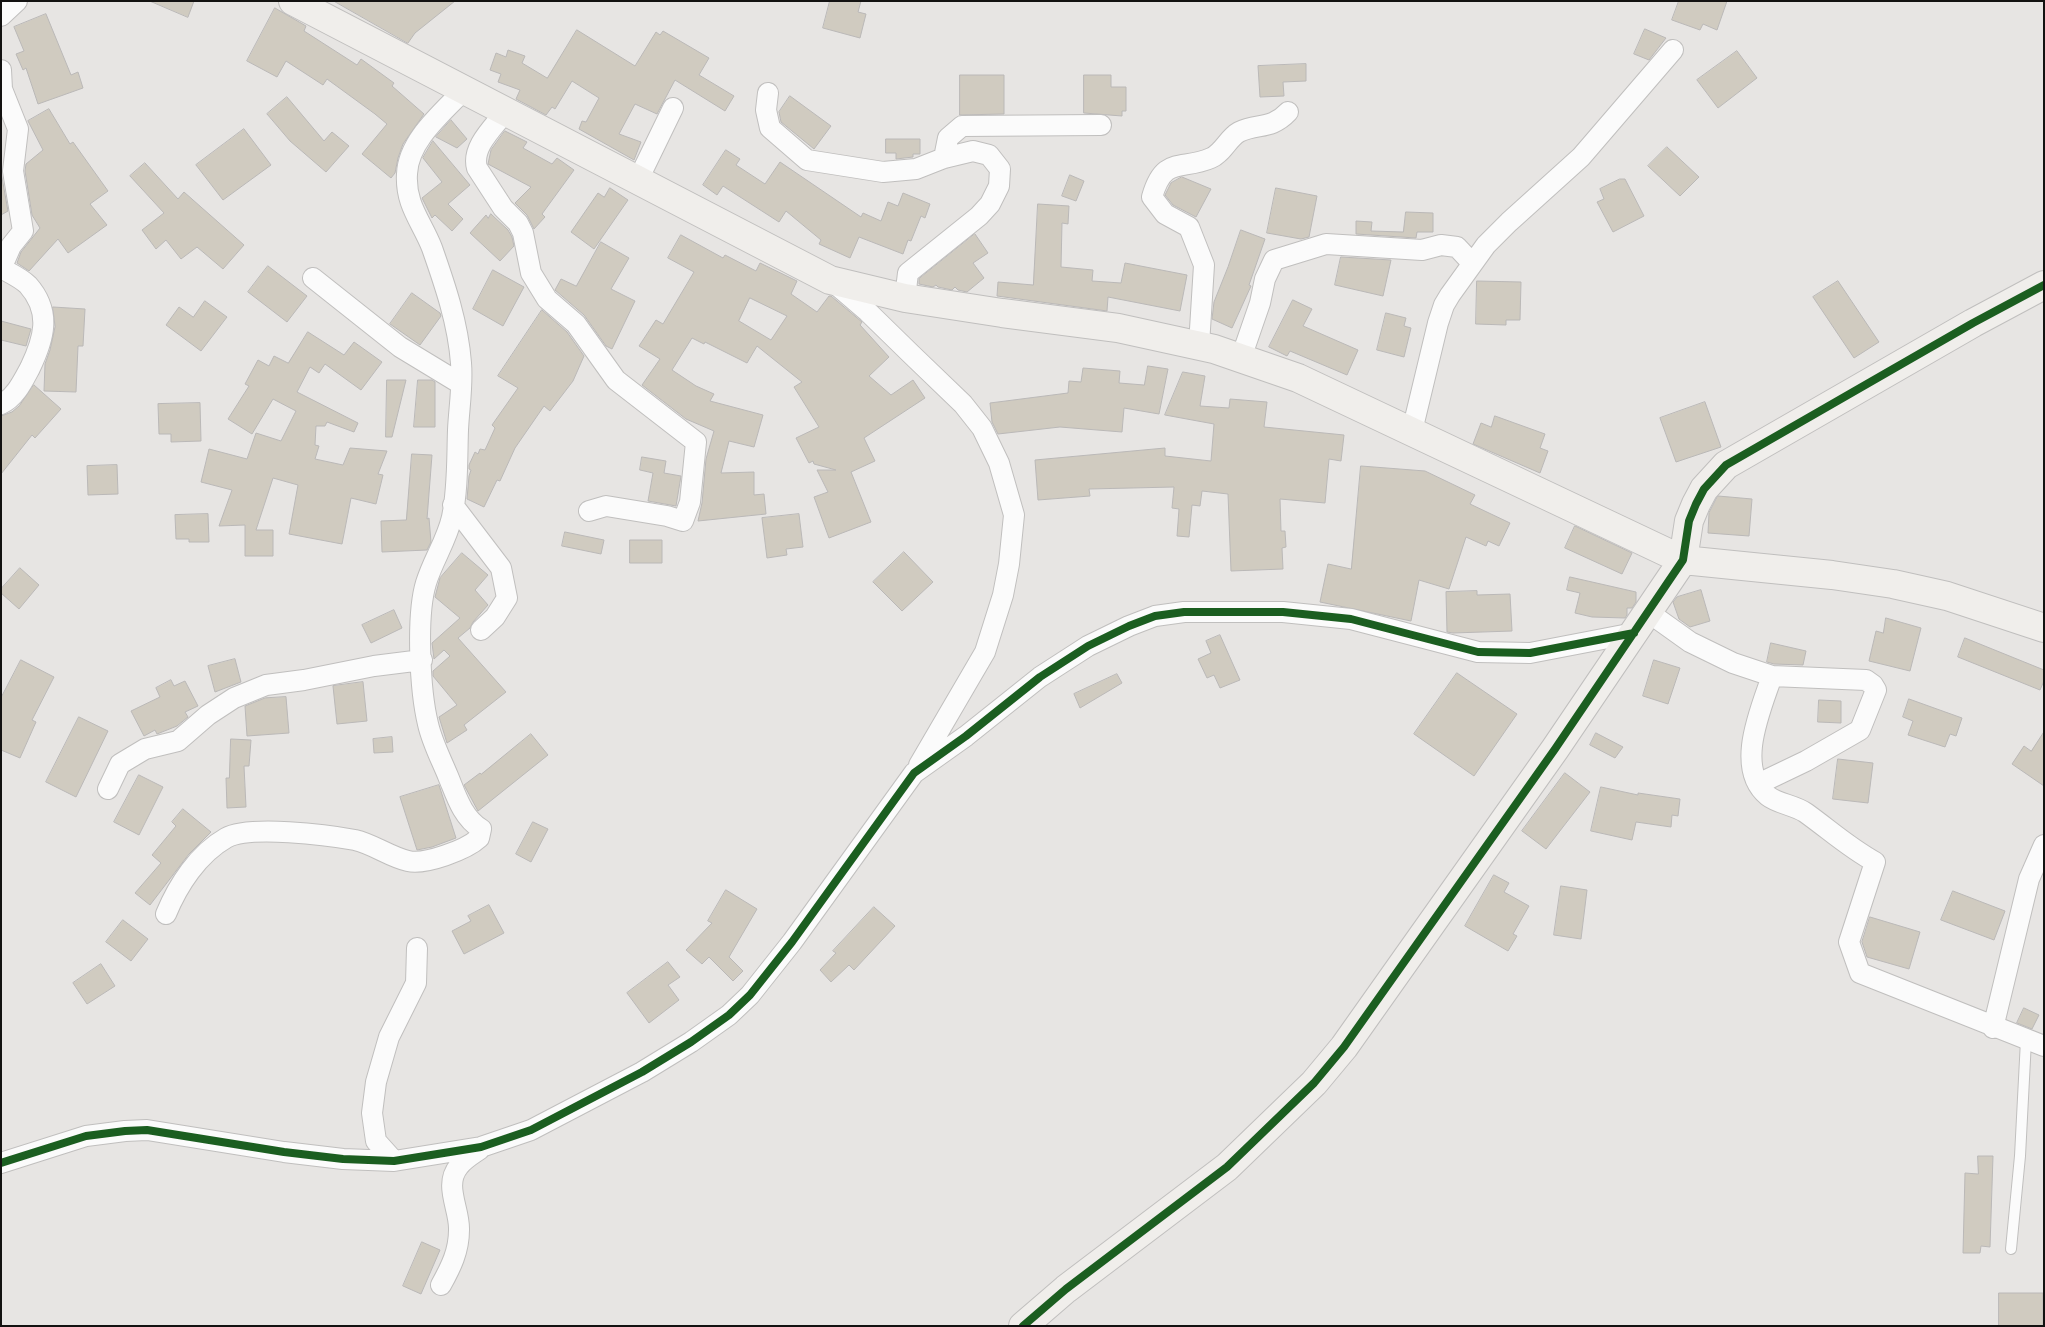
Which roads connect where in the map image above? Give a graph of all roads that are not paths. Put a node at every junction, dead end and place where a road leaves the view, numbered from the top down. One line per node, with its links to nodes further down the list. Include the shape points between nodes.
1 (17, 1): 3 (street)
2 (293, 1): 6 (main road)
3 (1, 16)
4 (1673, 50): 14 (street, via 1581,157 1509,222)
5 (1, 70): 15 (street, via 2,89 18,129 13,171 23,231 11,246)
6 (463, 91): 9 (main road); 22 (street, via 423,134 407,173 413,212 431,246 452,307 462,364)
7 (768, 93): 12 (street, via 766,110 770,128 808,160 883,172 916,169)
8 (673, 108): 13 (street)
9 (506, 111): 13 (main road); 26 (street, via 476,152 475,160 503,208 523,233 536,284 547,299 576,324 616,380 696,442 690,502 683,520 606,506)
10 (1288, 112): 20 (street, via 1279,121 1240,132 1211,158 1164,172 1156,182 1152,197 1165,214 1189,227 1204,265)
11 (1101, 125): 12 (street, via 962,126 948,138)
12 (944, 158): 19 (street, via 973,152 989,155 1000,169 999,186 979,216 908,273)
13 (638, 180): 17 (main road)
14 (1472, 263): 21 (street, via 1457,247 1441,245 1422,250 1326,244 1274,260 1265,279); 24 (street, via 1444,305)
15 (1, 269): 23 (street, via 26,284 38,300 45,322 25,378 8,401)
16 (313, 278): 22 (street, via 400,347)
17 (830, 280): 19 (main road); 33 (street, via 868,312 963,404 982,428 999,463 1014,515 1004,595 985,652)
18 (2044, 285): 27 (main road, via 1726,465 1704,489 1696,504)
19 (905, 298): 20 (main road, via 1118,328)
20 (1199, 345): 21 (main road)
21 (1242, 358): 24 (main road, via 1298,378)
22 (460, 384): 25 (street)
23 (1, 404)
24 (1412, 431): 27 (main road)
25 (454, 505): 30 (street, via 501,568 507,598 495,617); 31 (street, via 445,542 426,582 421,626)
26 (589, 511)
27 (1683, 560): 28 (main road); 29 (main road, via 1893,584 1947,596)
28 (1641, 622): 32 (street, via 1733,663); 33 (street, via 1530,653 1498,653 1470,650 1351,619 1283,612 1184,612 1155,616 1088,646 1040,677); 46 (main road, via 1402,966 1314,1083 1227,1167 1088,1272)
29 (2044, 628)
30 (481, 630)
31 (422, 660): 35 (street, via 266,686 234,698 178,741 145,750 120,764); 37 (street, via 428,727 462,809 481,829 479,838 466,848 421,861 408,861 356,840 283,832 254,832 228,837 208,852 189,873)
32 (1772, 676): 34 (street, via 1754,728 1751,763); 34 (street, via 1866,680 1876,690 1860,730)
33 (914, 773): 41 (street, via 792,942 750,995 729,1015 642,1072 532,1130)
34 (1758, 784): 39 (street, via 1768,796 1804,812 1841,842 1875,862 1849,942 1860,973)
35 (108, 789)
36 (2044, 844): 39 (street, via 2028,879)
37 (166, 914)
38 (418, 948): 42 (street, via 416,983 389,1037 376,1082 372,1113 376,1141)
39 (1993, 1028): 40 (street)
40 (2035, 1043): 44 (lane)
41 (481, 1148): 42 (street); 45 (street, via 458,1166 453,1177 453,1197 460,1229 454,1262)
42 (394, 1161): 43 (street, via 343,1159 147,1130 125,1130 86,1136)
43 (1, 1164)
44 (2011, 1249)
45 (442, 1285)
46 (1023, 1326)

